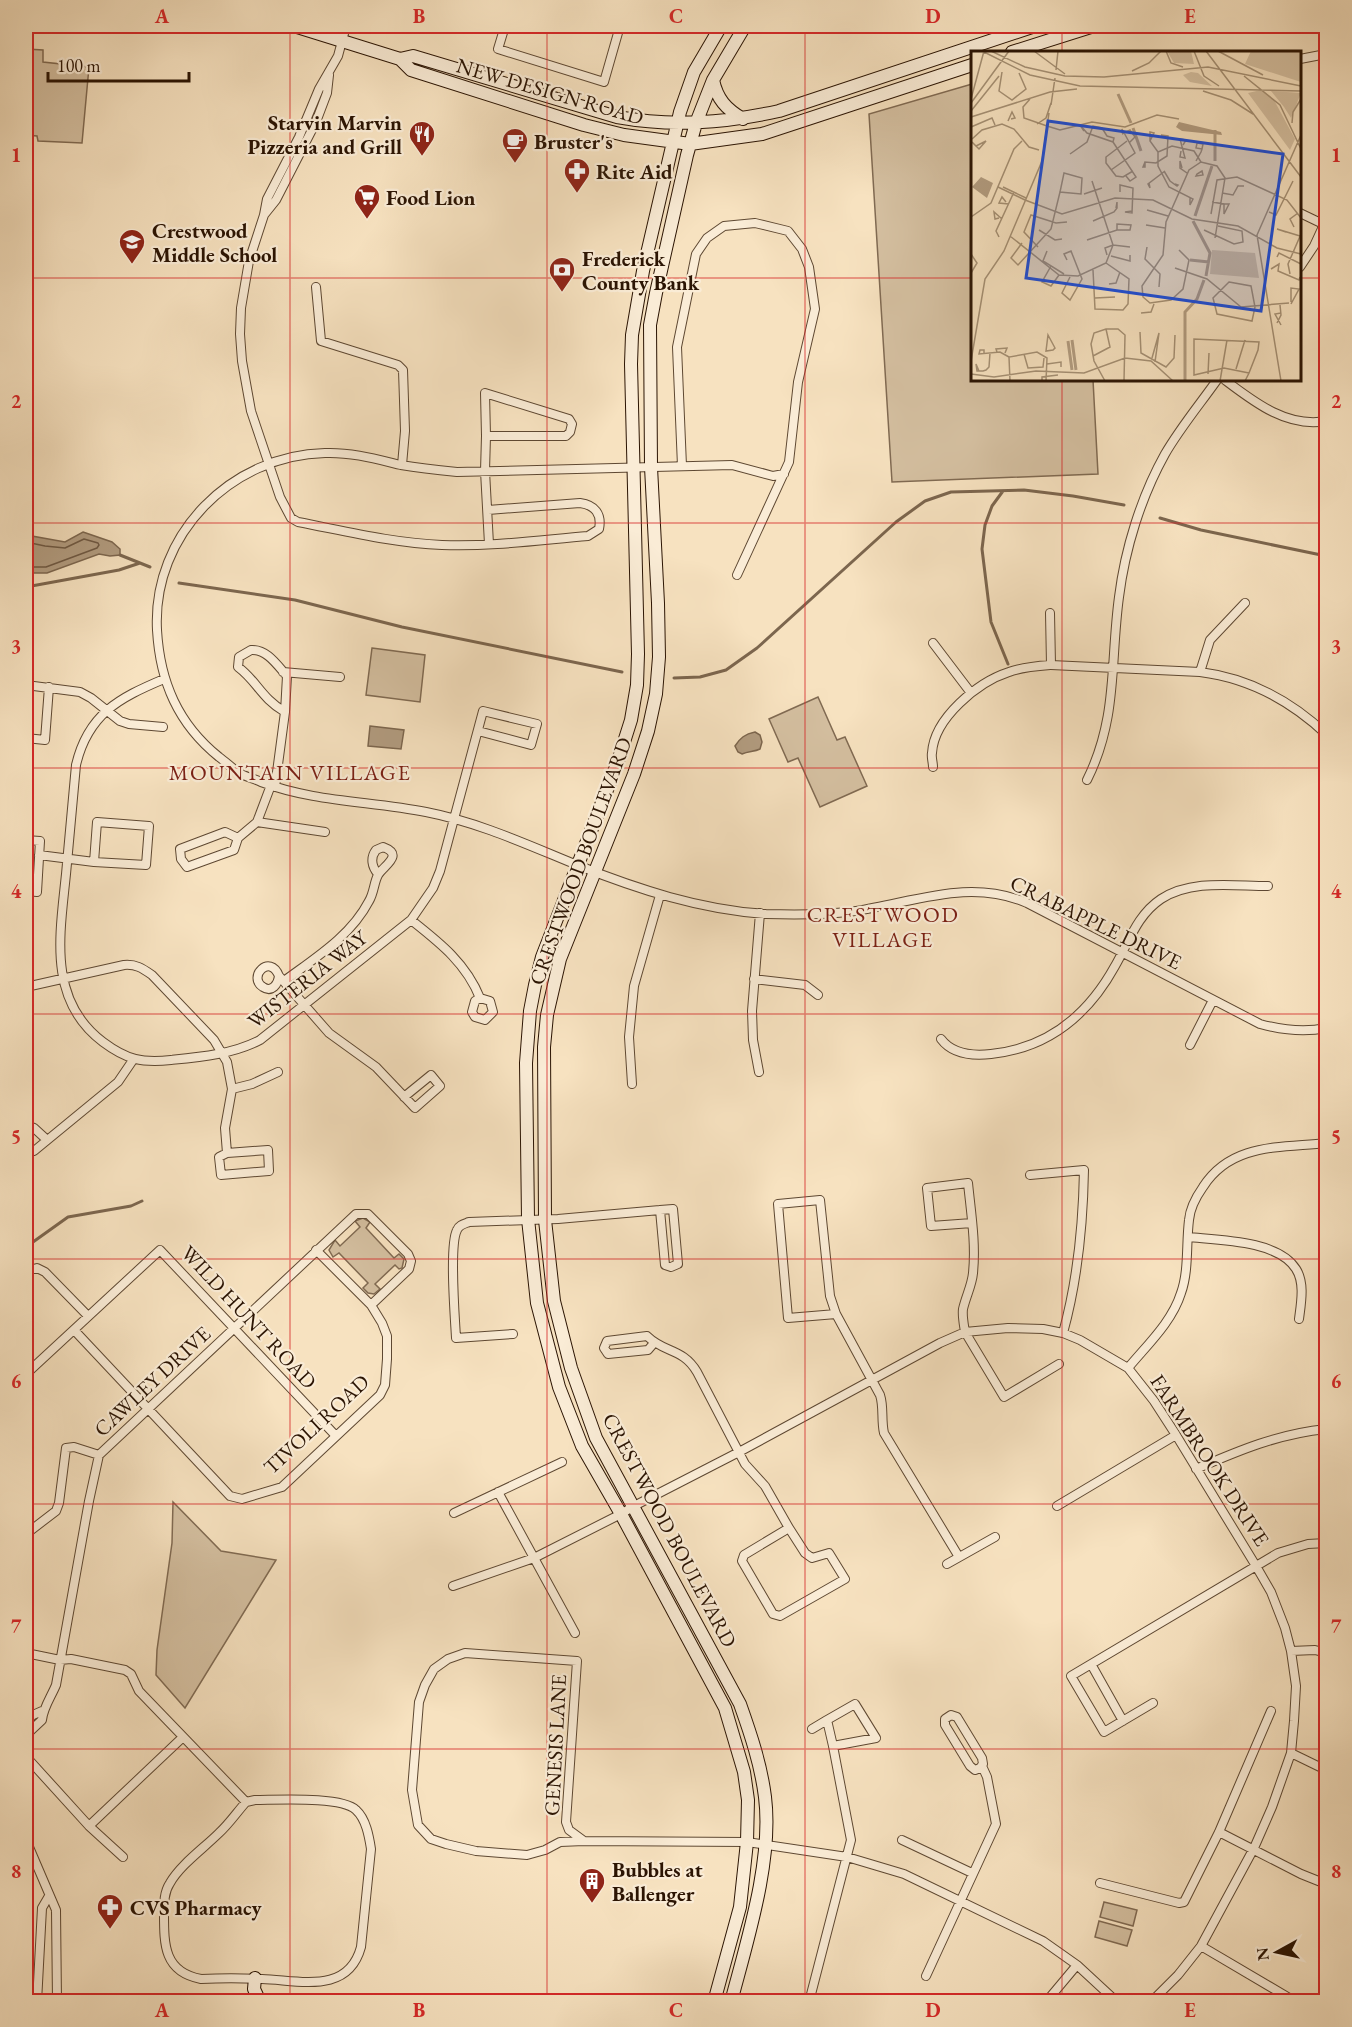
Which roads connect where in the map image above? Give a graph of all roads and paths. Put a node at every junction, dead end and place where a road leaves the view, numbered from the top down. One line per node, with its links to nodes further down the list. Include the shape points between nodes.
1 (294, 26): 12 (main road, NEW DESIGN ROAD)
2 (346, 26): 12 (street)
3 (505, 26): 4 (street, via 498,49 603,82)
4 (620, 26)
5 (721, 26): 21 (main road, CRESTWOOD BOULEVARD, via 694,72)
6 (745, 26): 19 (main road, CRESTWOOD BOULEVARD)
7 (1035, 26): 10 (main road, NEW DESIGN ROAD)
8 (1094, 26): 14 (main road)
9 (1324, 26): 11 (street)
10 (1007, 34): 13 (main road); 20 (main road, NEW DESIGN ROAD, via 823,97)
11 (1326, 41)
12 (342, 42): 16 (main road, NEW DESIGN ROAD); 35 (street, via 315,122 264,216 249,261 240,334 251,411)
13 (1012, 51)
14 (1015, 51)
15 (1326, 54): 17 (street)
16 (400, 59): 21 (main road, NEW DESIGN ROAD, via 413,56 617,117); 23 (main road, NEW DESIGN ROAD, via 411,70 584,125)
17 (1301, 59)
18 (971, 65): 24 (main road, NEW DESIGN ROAD, via 762,134)
19 (713, 80): 20 (main road, via 721,102); 22 (main road, CRESTWOOD BOULEVARD)
20 (743, 119): 22 (main road, NEW DESIGN ROAD)
21 (678, 123): 22 (main road, NEW DESIGN ROAD); 23 (main road, CRESTWOOD BOULEVARD)
22 (696, 123): 24 (main road, CRESTWOOD BOULEVARD)
23 (674, 143): 24 (main road, NEW DESIGN ROAD); 28 (main road, CRESTWOOD BOULEVARD)
24 (690, 144): 30 (main road, CRESTWOOD BOULEVARD, via 656,293)
25 (1301, 214): 26 (street)
26 (1326, 222): 27 (street)
27 (1301, 264)
28 (643, 271): 30 (main road, via 649,286); 39 (main road, CRESTWOOD BOULEVARD, via 632,335)
29 (316, 287): 36 (street, via 321,341 404,370)
30 (649, 359): 37 (main road, CRESTWOOD BOULEVARD)
31 (1216, 381): 49 (street, via 1165,454 1146,497 1130,543 1119,597)
32 (1226, 381): 33 (street, via 1264,408 1297,420)
33 (1326, 421)
34 (486, 436): 34 (street, via 485,393 569,419 572,424 566,436); 40 (street)
35 (269, 462): 36 (street, CRABAPPLE DRIVE, via 326,453 355,454); 43 (street, via 286,511 298,522 392,541); 53 (street, CRABAPPLE DRIVE, via 220,490 177,541 162,584 157,623)
36 (402, 465): 40 (street, CRABAPPLE DRIVE)
37 (651, 466): 38 (street, CRABAPPLE DRIVE); 39 (street, CRABAPPLE DRIVE); 75 (main road, CRESTWOOD BOULEVARD, via 658,603 656,694 634,774)
38 (682, 466): 41 (street, CRABAPPLE DRIVE, via 732,465 773,476); 41 (street, via 677,347 696,254 707,238 724,226 755,223 788,231 802,249 809,267 815,309 798,382 789,462)
39 (633, 467): 40 (street, CRABAPPLE DRIVE); 74 (main road, CRESTWOOD BOULEVARD, via 637,685 617,764)
40 (485, 471): 42 (street)
41 (784, 474): 44 (street)
42 (488, 510): 43 (street); 43 (street, via 580,503 594,507 600,524 588,536)
43 (489, 544)
44 (737, 575)
45 (1245, 603): 51 (street, via 1210,640)
46 (1050, 613): 48 (street)
47 (933, 643): 56 (street)
48 (1051, 665): 49 (street); 56 (street, via 1010,671)
49 (1113, 668): 51 (street); 64 (street, via 1103,743)
50 (283, 672): 52 (street); 58 (street, via 287,676); 58 (street, via 267,655 256,650 238,657 238,667 273,705)
51 (1200, 672): 61 (street, via 1256,687 1304,713)
52 (340, 677)
53 (165, 679): 57 (street, WISTERIA WAY, via 125,697); 65 (street, CRABAPPLE DRIVE, via 184,720 208,748 241,774)
54 (26, 685): 55 (street)
55 (49, 687): 57 (street, via 80,692); 62 (street, via 45,740)
56 (971, 693): 63 (street, via 957,705 936,735)
57 (106, 711): 59 (street, via 129,724); 72 (street, WISTERIA WAY, via 87,734 76,765)
58 (285, 712): 65 (street)
59 (163, 727)
60 (478, 731): 60 (street, via 531,745 537,724 483,711); 66 (street, WISTERIA WAY)
61 (1326, 734)
62 (26, 738)
63 (933, 766)
64 (1087, 780)
65 (273, 786): 66 (street, CRABAPPLE DRIVE, via 309,796); 67 (street)
66 (455, 819): 74 (street, CRABAPPLE DRIVE); 81 (street, WISTERIA WAY, via 433,888)
67 (257, 822): 68 (street); 69 (street)
68 (326, 832)
69 (238, 838): 69 (street, via 234,850 187,867 181,860 180,849 202,840 225,832)
70 (26, 840): 71 (street, via 40,841)
71 (39, 855): 72 (street); 78 (street, via 37,892)
72 (67, 857): 73 (street); 83 (street, WISTERIA WAY, via 59,945)
73 (94, 862): 73 (street, via 146,866 149,826 97,822)
74 (577, 865): 75 (street, CRABAPPLE DRIVE); 107 (main road, CRESTWOOD BOULEVARD, via 542,957 530,1011 526,1063)
75 (594, 872): 79 (street, CRABAPPLE DRIVE); 108 (main road, CRESTWOOD BOULEVARD, via 560,959 547,1016)
76 (378, 874): 89 (street, via 370,900 356,922 326,950 282,979)
77 (1268, 886): 82 (street, via 1210,885 1172,893 1159,900 1138,922)
78 (26, 891)
79 (660, 895): 80 (street, CRABAPPLE DRIVE); 97 (street, via 634,986 629,1037)
80 (760, 913): 82 (street, CRABAPPLE DRIVE, via 826,914 957,892 998,892); 84 (street)
81 (411, 920): 87 (street, via 462,965); 89 (street, WISTERIA WAY)
82 (1121, 952): 88 (street, CRABAPPLE DRIVE); 91 (street, via 1086,1009 1045,1039 1006,1053 987,1055 956,1051)
83 (63, 978): 85 (street); 93 (street, via 124,965 141,967 214,1040); 94 (street, WISTERIA WAY, via 84,1023 108,1046)
84 (754, 979): 86 (street, via 805,985); 95 (street, via 753,1040)
85 (26, 987)
86 (818, 995)
87 (480, 998)
88 (1214, 1000): 90 (street, CRABAPPLE DRIVE, via 1260,1024 1283,1030); 92 (street)
89 (305, 1005): 93 (street, WISTERIA WAY, via 260,1040); 99 (street, via 329,1033 376,1067)
90 (1326, 1028)
91 (941, 1039)
92 (1190, 1045)
93 (222, 1053): 94 (street, WISTERIA WAY); 98 (street)
94 (133, 1060): 101 (street, via 118,1082)
95 (759, 1071)
96 (278, 1072): 98 (street)
97 (632, 1084)
98 (232, 1089): 104 (street, via 225,1128)
99 (404, 1097)
100 (26, 1125): 101 (street)
101 (46, 1139): 103 (street, via 34,1151)
102 (1326, 1143): 110 (street, via 1259,1150 1238,1155 1220,1166 1195,1198)
103 (26, 1152)
104 (227, 1153): 104 (street, via 268,1150 270,1171 221,1175 219,1157)
105 (1030, 1175): 120 (street, via 1084,1170 1076,1280)
106 (660, 1210): 106 (street, via 673,1209 678,1264 675,1266 666,1265); 108 (street)
107 (528, 1219): 108 (street); 121 (street, via 461,1225 454,1251 456,1338); 139 (main road, CRESTWOOD BOULEVARD, via 537,1303 559,1387 582,1446)
108 (545, 1220): 136 (main road, CRESTWOOD BOULEVARD, via 554,1301 571,1368 596,1438)
109 (972, 1222): 109 (street, via 968,1183 927,1188 931,1226); 119 (street, via 975,1249 973,1276 963,1310)
110 (1188, 1238): 116 (street, via 1245,1242 1288,1260 1300,1280); 124 (street, via 1182,1291 1176,1307)
111 (316, 1250): 113 (street, TIVOLI ROAD); 113 (street, CAWLEY DRIVE, via 356,1214 368,1214 408,1254 409,1269); 117 (street, CAWLEY DRIVE)
112 (26, 1271): 115 (street, via 37,1268 45,1272)
113 (371, 1305): 130 (street, TIVOLI ROAD, via 387,1336 385,1385 381,1395)
114 (836, 1314): 114 (street, via 830,1296 820,1200 778,1204 788,1318); 126 (street)
115 (88, 1316): 117 (street, WILD HUNT ROAD, via 160,1250); 118 (street)
116 (1299, 1319)
117 (234, 1328): 127 (street, CAWLEY DRIVE); 130 (street, WILD HUNT ROAD)
118 (74, 1330): 125 (street); 127 (street)
119 (966, 1332): 120 (street, FARMBROOK DRIVE, via 1029,1327); 123 (street, via 1004,1397); 126 (street, FARMBROOK DRIVE)
120 (1063, 1333): 124 (street, FARMBROOK DRIVE)
121 (513, 1334)
122 (654, 1343): 122 (street, via 647,1336 607,1341 604,1348 608,1354 648,1350); 131 (street, via 681,1354 691,1364)
123 (1059, 1364)
124 (1128, 1368): 129 (street, FARMBROOK DRIVE)
125 (26, 1374)
126 (872, 1380): 131 (street, FARMBROOK DRIVE); 144 (street, via 883,1403 884,1433)
127 (148, 1410): 130 (street, TIVOLI ROAD, via 236,1498 282,1487); 132 (street, CAWLEY DRIVE)
128 (1326, 1429): 134 (street, via 1280,1436)
129 (1176, 1435): 134 (street, FARMBROOK DRIVE); 137 (street)
130 (336, 1436)
131 (739, 1452): 136 (street, FARMBROOK DRIVE); 140 (street, via 765,1486)
132 (99, 1455): 141 (street, via 66,1448 56,1511); 153 (street, CAWLEY DRIVE)
133 (562, 1462): 135 (street)
134 (1196, 1469): 147 (street, FARMBROOK DRIVE)
135 (498, 1492): 138 (street); 145 (street)
136 (634, 1506): 139 (street, FARMBROOK DRIVE); 176 (main road, CRESTWOOD BOULEVARD, via 740,1704 756,1749 764,1789)
137 (1057, 1506)
138 (454, 1513)
139 (621, 1514): 145 (street, FARMBROOK DRIVE); 175 (main road, CRESTWOOD BOULEVARD, via 725,1708 744,1772)
140 (789, 1528): 140 (street, via 744,1555 742,1561 773,1614 780,1616 845,1579 829,1552 812,1558)
141 (26, 1534)
142 (995, 1537): 144 (street)
143 (1326, 1543): 147 (street, via 1292,1548)
144 (959, 1557): 146 (street)
145 (534, 1558): 148 (street, FARMBROOK DRIVE); 149 (street)
146 (947, 1564)
147 (1256, 1566): 150 (street, FARMBROOK DRIVE, via 1271,1592); 154 (street)
148 (453, 1586)
149 (575, 1633)
150 (1291, 1651): 152 (street); 165 (street, FARMBROOK DRIVE, via 1296,1686)
151 (26, 1653): 153 (street)
152 (1326, 1653)
153 (60, 1660): 156 (street, CAWLEY DRIVE, via 56,1685); 163 (street, via 125,1670 139,1691)
154 (1091, 1664): 159 (street); 159 (street, via 1071,1676 1104,1732)
155 (1153, 1703): 159 (street)
156 (42, 1711): 160 (street, CAWLEY DRIVE); 162 (street, CAWLEY DRIVE, via 42,1720)
157 (1271, 1711): 171 (street)
158 (827, 1720): 161 (street); 164 (street); 164 (street, via 855,1704 876,1738)
159 (1123, 1720)
160 (26, 1722)
161 (812, 1729)
162 (26, 1735)
163 (183, 1737): 169 (street); 170 (street)
164 (833, 1746): 179 (street, via 851,1840)
165 (1291, 1753): 168 (street); 177 (street, FARMBROOK DRIVE)
166 (30, 1761): 170 (street)
167 (982, 1767): 167 (street, via 982,1758 957,1717 948,1716 945,1725 970,1766 977,1770); 180 (street, via 996,1824)
168 (1326, 1770)
169 (246, 1802): 188 (street, via 168,1885 164,1940 170,1959 187,1975); 188 (street, via 348,1804 362,1818 371,1849 361,1947 350,1970 317,1982)
170 (89, 1826): 178 (street)
171 (1219, 1832): 177 (street); 181 (street, via 1184,1902)
172 (26, 1840): 183 (street)
173 (902, 1840): 180 (street)
174 (584, 1841): 174 (street, GENESIS LANE, via 560,1842 527,1855 476,1851 431,1839 417,1825 412,1790 418,1702 434,1669 465,1653 577,1661 566,1822 569,1830); 175 (street)
175 (747, 1842): 176 (street); 193 (main road, CRESTWOOD BOULEVARD, via 740,1907)
176 (765, 1845): 179 (street); 194 (main road, CRESTWOOD BOULEVARD, via 754,1914)
177 (1254, 1848): 182 (street); 185 (street, FARMBROOK DRIVE)
178 (123, 1857)
179 (847, 1857): 184 (street, via 904,1874); 195 (street)
180 (972, 1873): 184 (street)
181 (1100, 1883)
182 (1326, 1884)
183 (49, 1896): 189 (street, via 42,1908); 190 (street, via 56,1910)
184 (959, 1901): 186 (street, via 1043,1941); 187 (street)
185 (1201, 1946): 198 (street, FARMBROOK DRIVE); 199 (street)
186 (1077, 1965): 196 (street); 197 (street)
187 (926, 1976)
188 (255, 1984): 191 (main road); 192 (main road)
189 (37, 2001)
190 (57, 2001)
191 (248, 2001)
192 (260, 2001)
193 (714, 2001)
194 (731, 2001)
195 (809, 2001)
196 (1046, 2001)
197 (1117, 2001)
198 (1151, 2001)
199 (1296, 2001)

